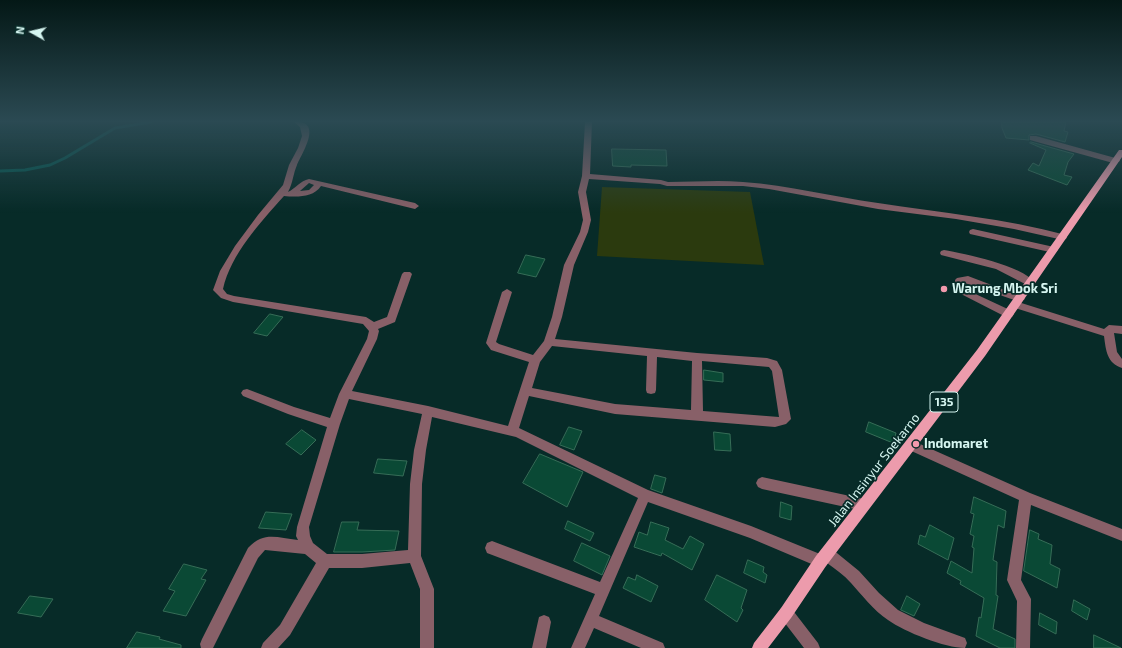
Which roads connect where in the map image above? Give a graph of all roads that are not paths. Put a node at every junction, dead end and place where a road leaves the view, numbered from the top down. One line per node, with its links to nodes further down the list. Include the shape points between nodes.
1 (300, 152): 6 (street, via 288,184)
2 (587, 152): 5 (street)
3 (1097, 152): 4 (street)
4 (1119, 157): 9 (main road, Jalan Insinyur Soekarno / 135)
5 (586, 176): 9 (street, via 668,184 750,185 956,216); 19 (street, via 582,192 587,220 569,265)
6 (281, 194): 7 (street, via 294,193 305,182 318,183); 16 (street, via 267,209 226,270 219,284 220,293 233,299 366,321)
7 (415, 206)
8 (973, 232): 10 (street)
9 (1063, 237): 10 (main road, Jalan Insinyur Soekarno / 135)
10 (1054, 250): 13 (main road, Jalan Insinyur Soekarno / 135)
11 (944, 253): 13 (street, via 992,263)
12 (407, 274): 16 (street, via 391,319)
13 (1030, 284): 15 (main road, Jalan Insinyur Soekarno / 135)
14 (507, 292): 22 (street, via 491,343 495,347)
15 (1015, 306): 15 (street, via 968,279 960,280 961,289 966,292); 18 (street); 32 (main road, Jalan Insinyur Soekarno / 135)
16 (372, 327): 27 (street, via 372,339)
17 (1122, 330): 18 (street, via 1109,329)
18 (1108, 334): 23 (street, via 1112,358 1116,363)
19 (549, 342): 20 (street); 22 (street)
20 (652, 353): 21 (street); 24 (street)
21 (697, 357): 29 (street); 29 (street, via 773,364 777,370 786,419 775,422)
22 (535, 360): 25 (street)
23 (1122, 364)
24 (651, 390)
25 (524, 391): 29 (street, via 615,409); 31 (street)
26 (247, 393): 30 (street)
27 (345, 394): 28 (street); 30 (street)
28 (428, 411): 31 (street); 40 (street, via 416,484)
29 (697, 416)
30 (334, 424): 38 (street, via 303,527 303,536)
31 (512, 432): 34 (street)
32 (911, 445): 35 (street); 36 (main road, Jalan Insinyur Soekarno / 135)
33 (762, 483): 36 (street)
34 (645, 495): 41 (street); 43 (street)
35 (1026, 497): 37 (street); 56 (street, via 1014,580 1024,599)
36 (864, 505): 41 (main road, Jalan Insinyur Soekarno / 135)
37 (1122, 535)
38 (308, 548): 42 (street); 48 (street, via 264,543 256,548)
39 (492, 548): 43 (street)
40 (414, 556): 42 (street, via 362,561); 50 (street, via 427,589)
41 (824, 557): 44 (main road, Jalan Insinyur Soekarno / 135); 47 (street, via 854,576 893,615 921,629)
42 (326, 561): 49 (street, via 285,630)
43 (603, 590): 45 (street)
44 (786, 613): 54 (main road, Jalan Insinyur Soekarno / 135); 55 (street)
45 (590, 619): 52 (street); 53 (street)
46 (544, 622): 51 (street)
47 (960, 643)
48 (207, 644)
49 (268, 648)
50 (427, 648)
51 (539, 648)
52 (578, 648)
53 (658, 648)
54 (760, 648)
55 (813, 648)
56 (1023, 648)

